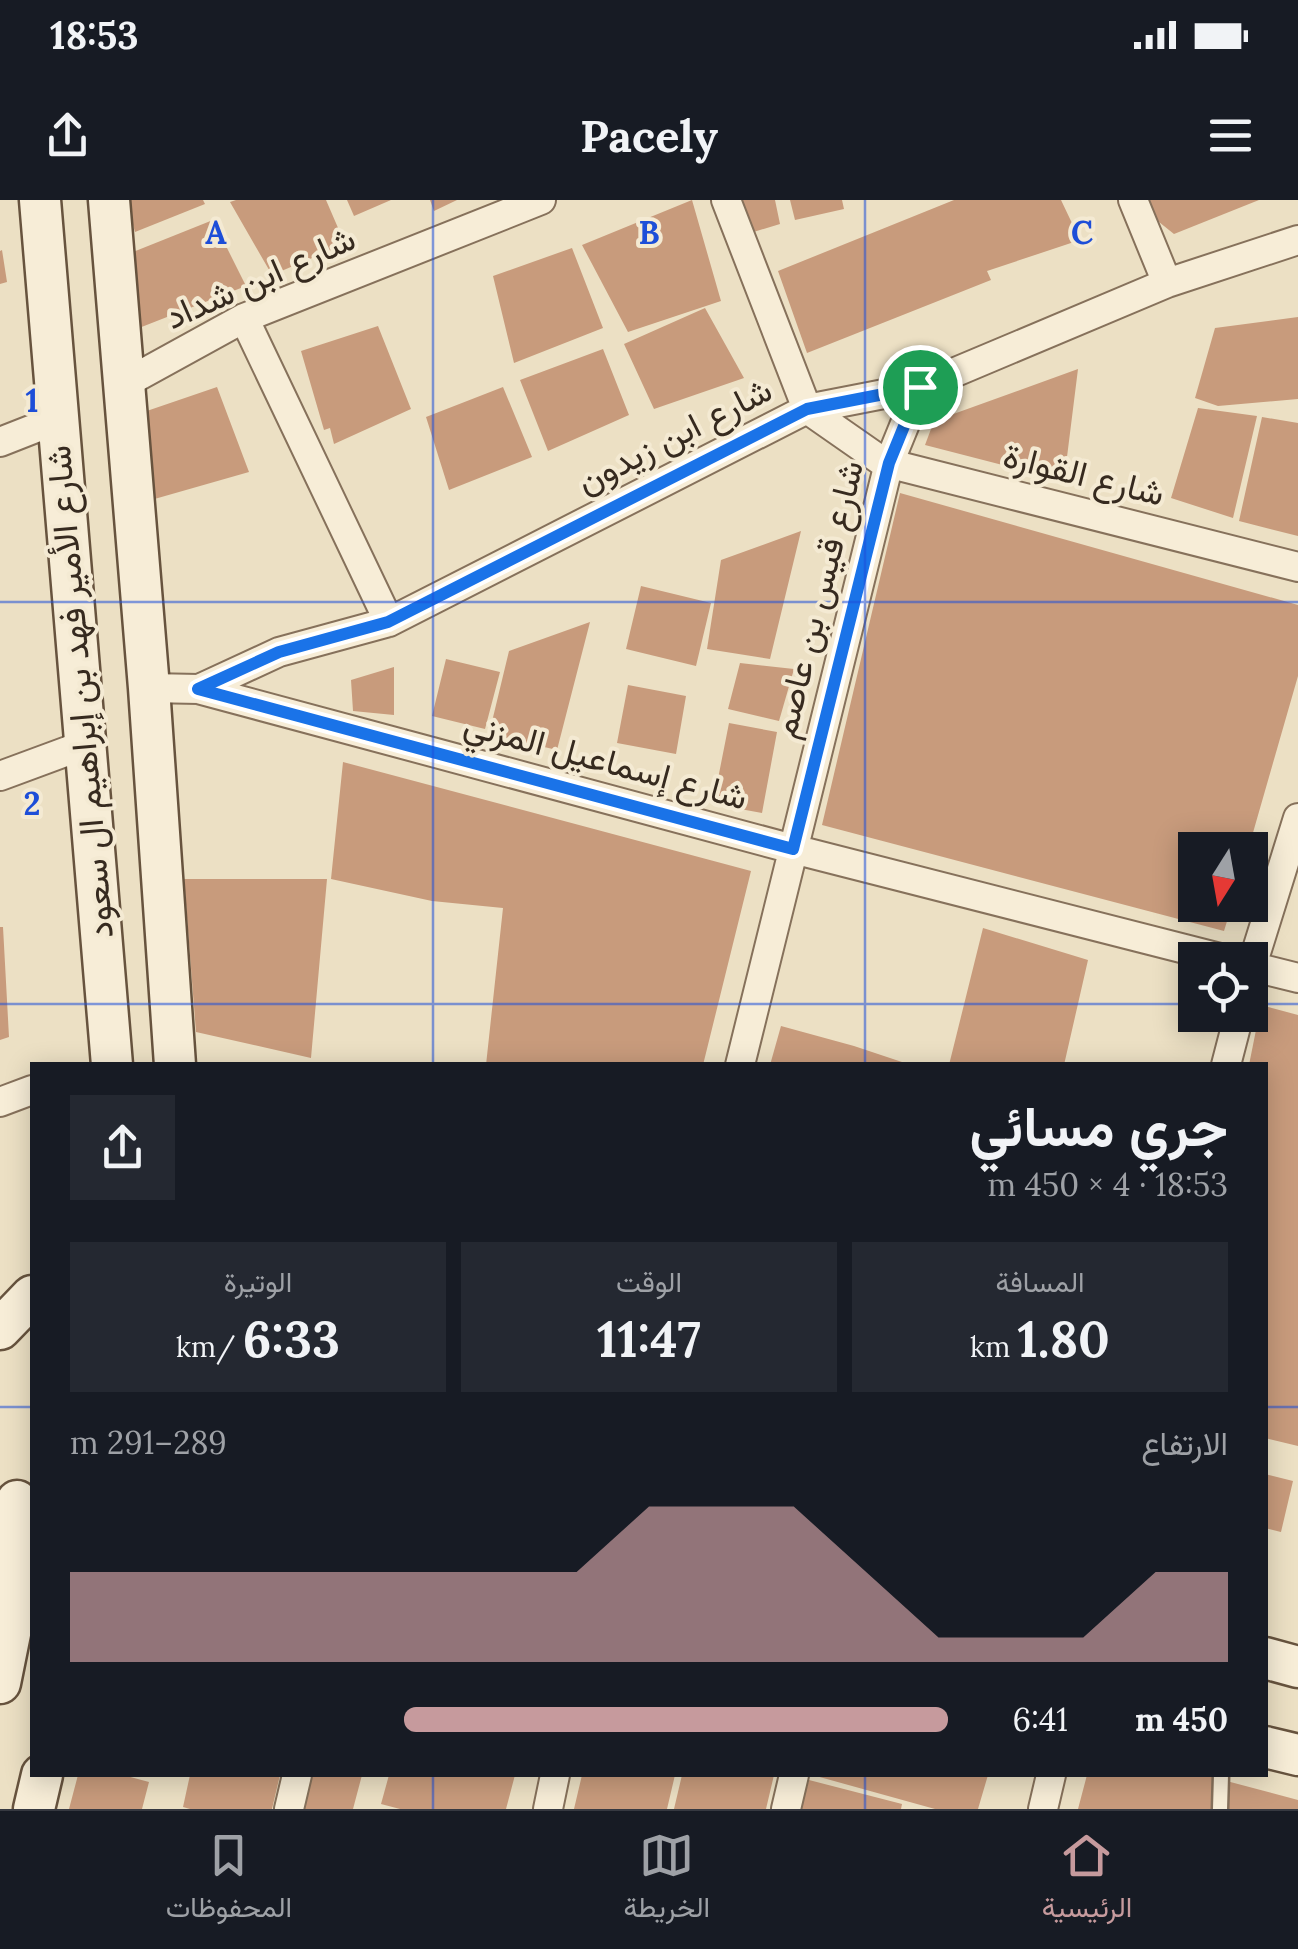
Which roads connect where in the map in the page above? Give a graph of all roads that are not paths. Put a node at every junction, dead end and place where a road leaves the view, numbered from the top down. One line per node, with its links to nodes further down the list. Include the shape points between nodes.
1 (40, 200): 12 (main road, شارع الأمير فهد بن إبراهيم ال سعود)
2 (110, 200): 9 (main road, شارع الأمير فهد بن إبراهيم ال سعود)
3 (541, 200): 8 (street, شارع ابن شداد)
4 (726, 200): 11 (street)
5 (1133, 200): 7 (street)
6 (1298, 240): 7 (street, شارع ابن زيدون)
7 (1166, 283): 10 (street, شارع ابن زيدون)
8 (244, 318): 9 (street, شارع ابن شداد); 16 (street)
9 (124, 384): 17 (main road, شارع الأمير فهد بن إبراهيم ال سعود)
10 (920, 387): 11 (street, شارع ابن زيدون); 14 (street, شارع قيس بن عاصم)
11 (807, 409): 14 (street, شارع القوارة); 16 (street, شارع ابن زيدون)
12 (56, 420): 13 (street); 19 (main road, شارع الأمير فهد بن إبراهيم ال سعود)
13 (0, 442)
14 (889, 463): 15 (street, شارع القوارة); 22 (street, شارع قيس بن عاصم)
15 (1298, 567)
16 (388, 622): 18 (street, شارع ابن زيدون, via 279,652)
17 (149, 688): 18 (street, شارع ابن زيدون); 29 (main road, شارع الأمير فهد بن إبراهيم ال سعود)
18 (198, 689): 22 (street, شارع إسماعيل المزني)
19 (84, 745): 20 (street); 28 (main road, شارع الأمير فهد بن إبراهيم ال سعود)
20 (0, 776)
21 (1298, 818): 23 (street)
22 (793, 849): 24 (street, شارع إسماعيل المزني); 30 (street, شارع قيس بن عاصم)
23 (1254, 942)
24 (1178, 949)
25 (1268, 971): 26 (street, شارع إسماعيل المزني)
26 (1298, 978)
27 (1235, 1032): 31 (street)
28 (107, 1062)
29 (175, 1062)
30 (741, 1062)
31 (1227, 1062)
32 (30, 1091): 33 (street)
33 (0, 1102)
34 (30, 1298): 35 (main road)
35 (0, 1329)
36 (16, 1498): 39 (main road, via 18,1594)
37 (1268, 1659): 38 (main road)
38 (1298, 1667)
39 (0, 1683)
40 (1268, 1747): 41 (main road)
41 (1298, 1754)
42 (42, 1777): 48 (main road)
43 (297, 1777): 49 (street)
44 (556, 1777): 50 (street)
45 (794, 1777): 51 (street)
46 (1052, 1777): 52 (street)
47 (1221, 1777): 53 (lane)
48 (34, 1809)
49 (289, 1809)
50 (548, 1809)
51 (786, 1809)
52 (1044, 1809)
53 (1220, 1809)

